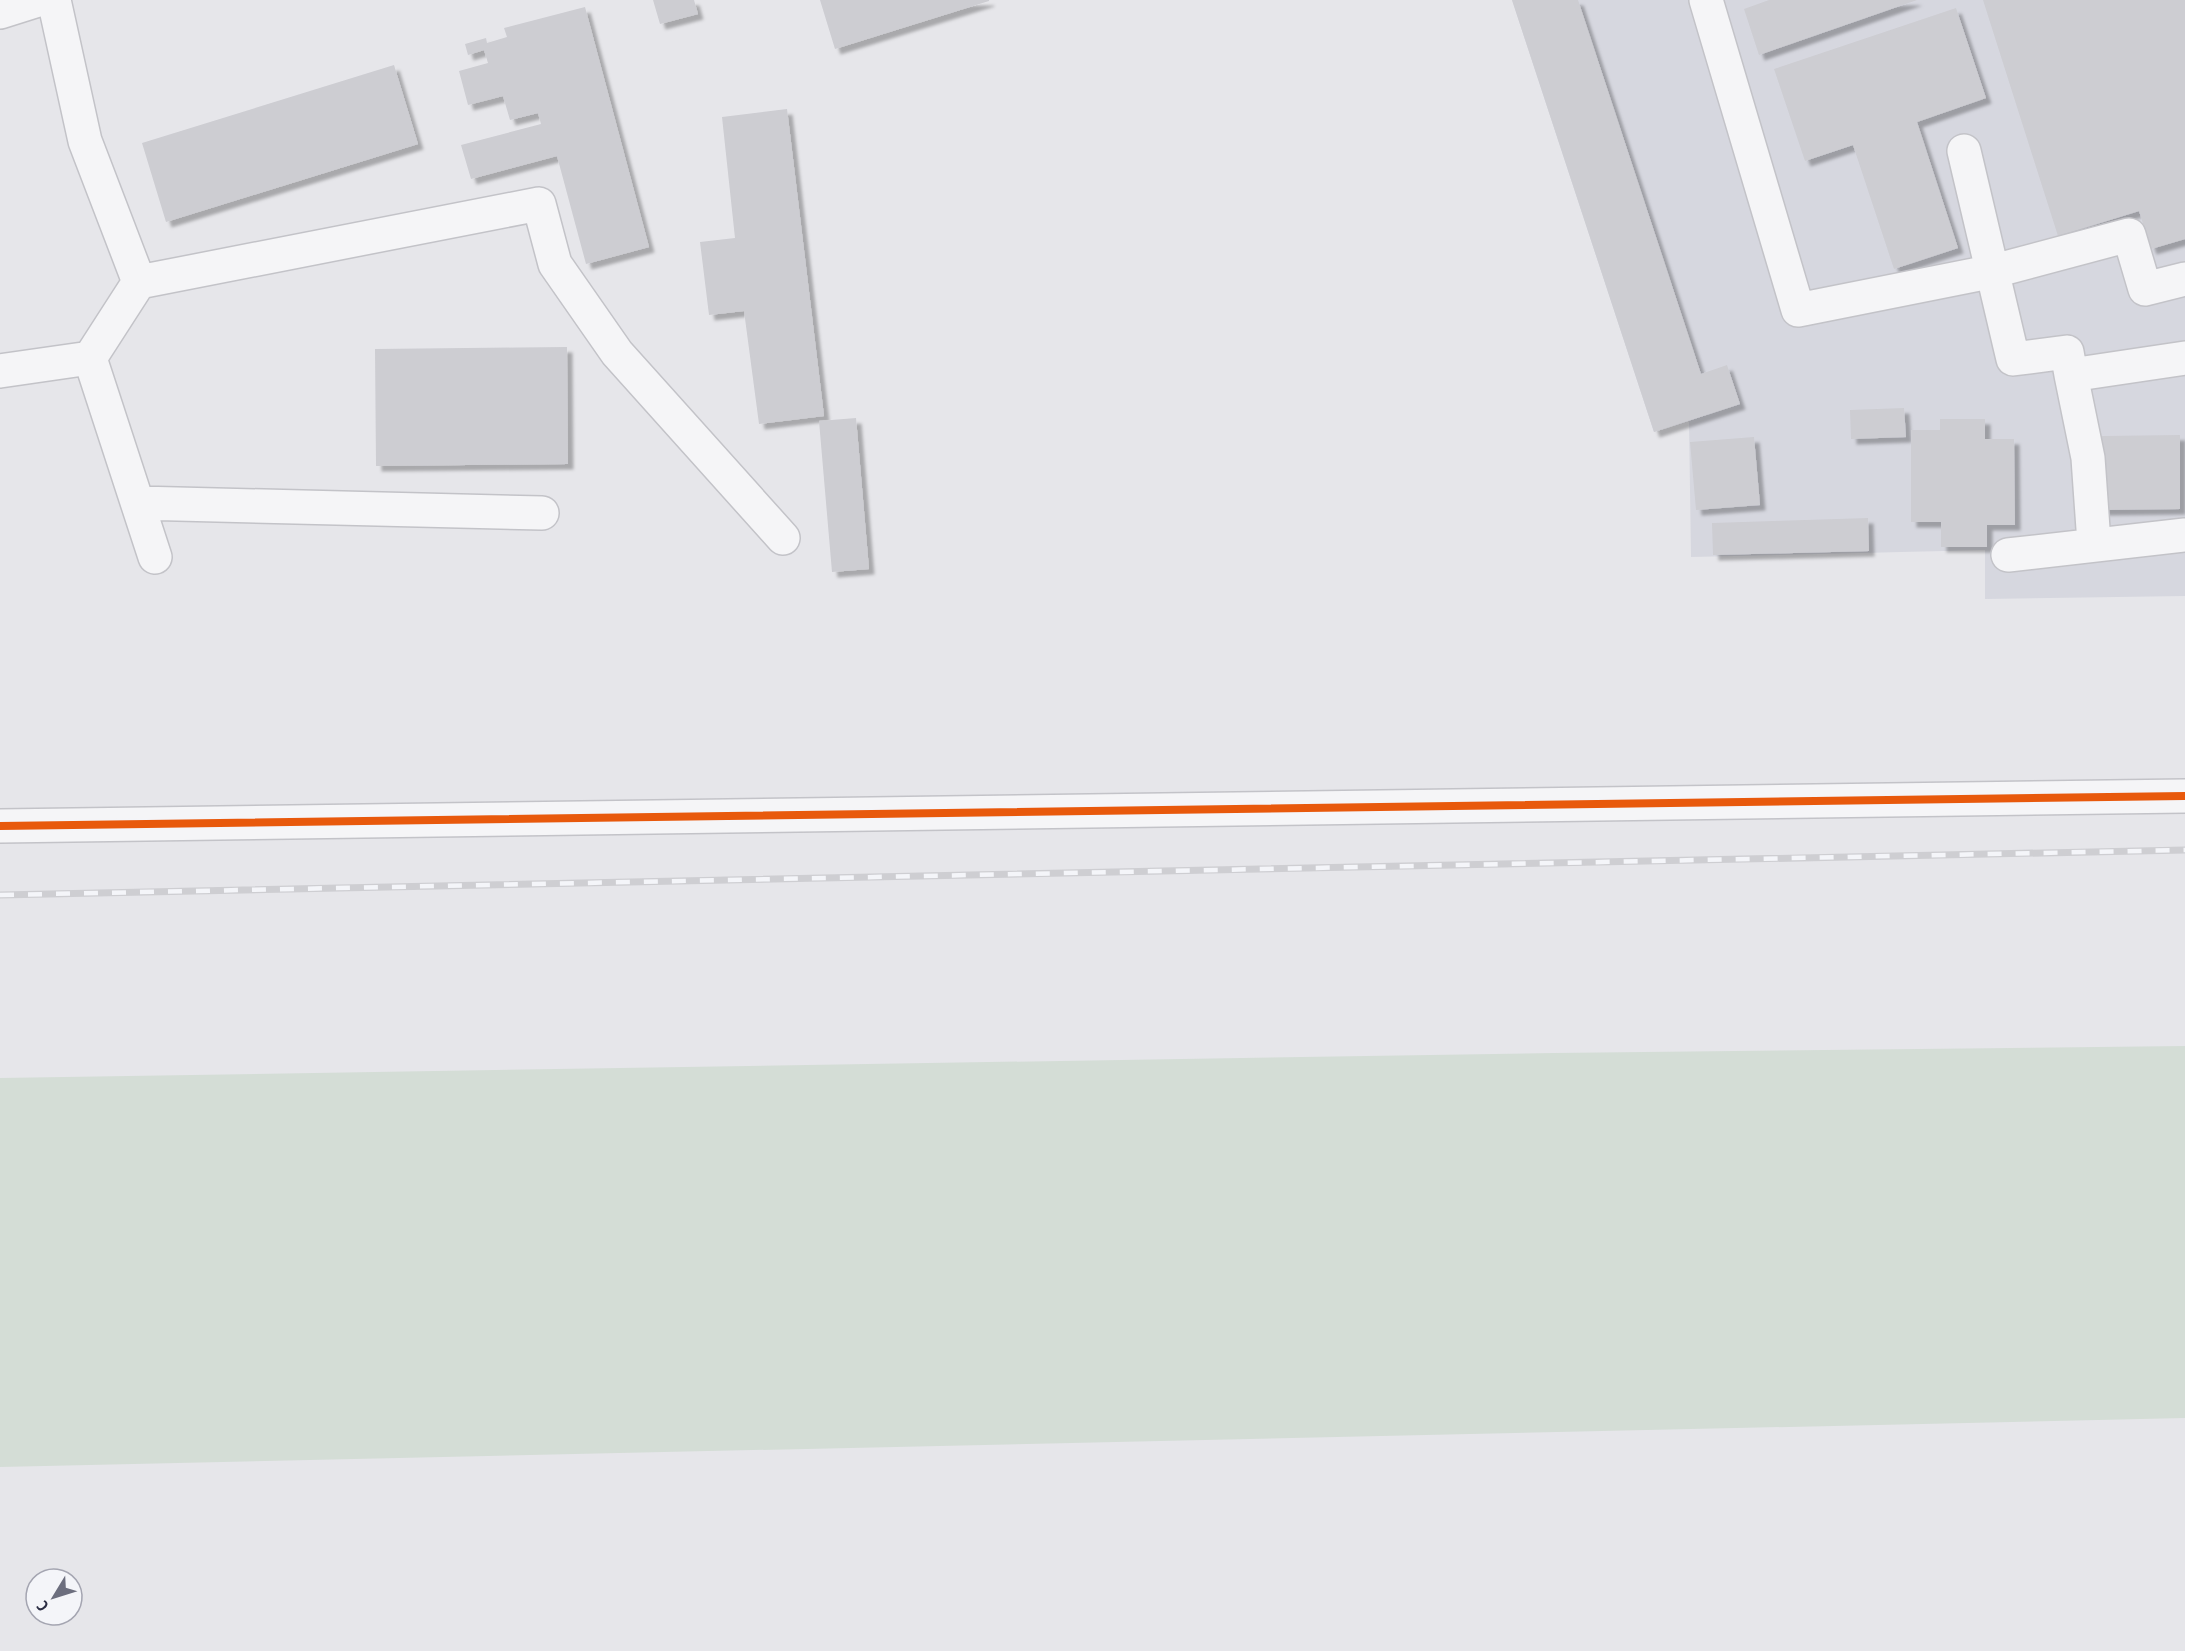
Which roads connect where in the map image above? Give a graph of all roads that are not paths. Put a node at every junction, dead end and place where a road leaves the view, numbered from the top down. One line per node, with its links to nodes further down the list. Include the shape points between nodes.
1 (38, 0): 4 (street)
2 (54, 0): 8 (street, via 86,141)
3 (1706, 0): 6 (street, via 1798,310)
4 (0, 12)
5 (1964, 152): 6 (street)
6 (1994, 271): 7 (street, via 2129,235 2145,289); 12 (street, via 2013,359 2067,352)
7 (2185, 279)
8 (139, 282): 9 (street); 16 (street, via 538,204 555,264 617,353)
9 (90, 358): 11 (street); 13 (street)
10 (2185, 358): 12 (street)
11 (0, 371)
12 (2071, 375): 17 (street, via 2088,458)
13 (138, 503): 14 (street); 19 (street)
14 (542, 513)
15 (2185, 534): 17 (street)
16 (783, 538)
17 (2094, 543): 18 (street)
18 (2008, 555)
19 (155, 557)
20 (2185, 796): 21 (street)
21 (0, 826)

